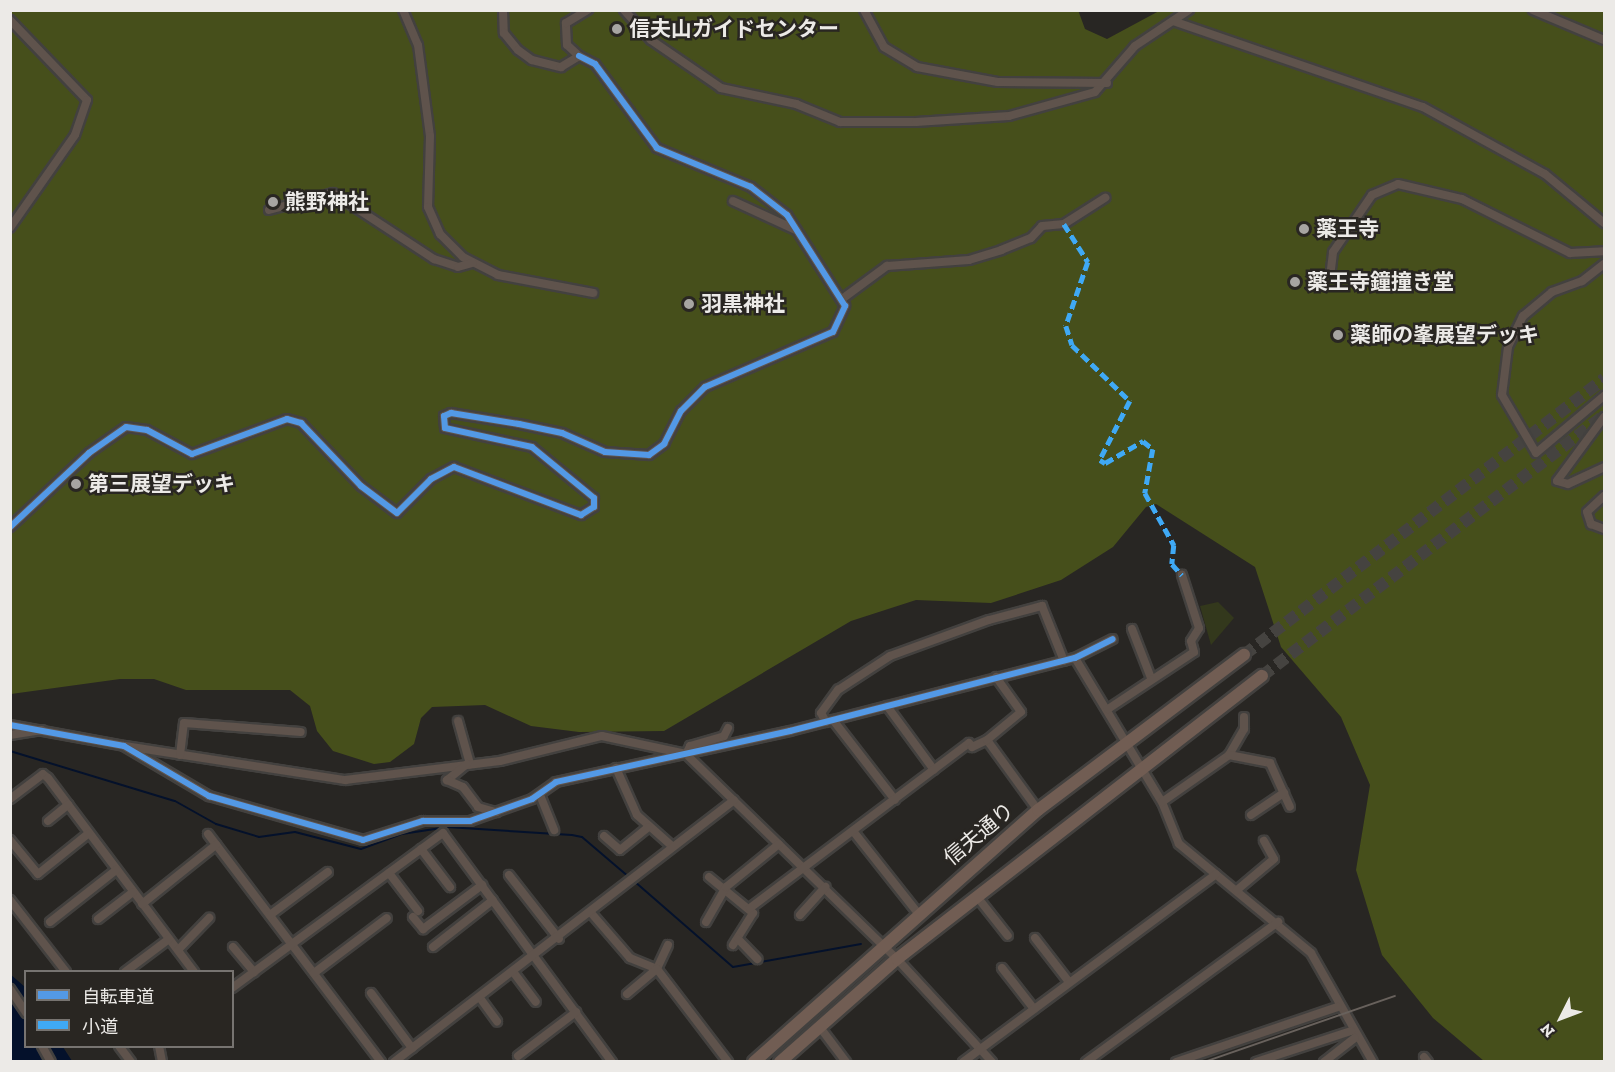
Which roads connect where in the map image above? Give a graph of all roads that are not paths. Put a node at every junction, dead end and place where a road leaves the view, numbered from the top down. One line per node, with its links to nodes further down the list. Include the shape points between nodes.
1 (403, 10): 20 (street, via 416,34 429,122 430,216 446,242)
2 (503, 10): 11 (street, via 504,33 528,59 561,67)
3 (588, 10): 11 (street, via 571,18 564,31 567,45)
4 (624, 10): 12 (street, via 651,40 714,85 765,101 796,104 840,122 1009,116 1084,97)
5 (864, 10): 12 (street, via 884,47 917,67 998,82)
6 (1189, 10): 9 (street)
7 (1533, 10): 10 (street)
8 (10, 20): 17 (street, via 72,79 87,104 59,161)
9 (1173, 21): 12 (street, via 1135,46); 16 (street, via 1423,107 1545,174)
10 (1605, 40)
11 (579, 56): 18 (street, via 595,64 657,148 759,192)
12 (1107, 83)
13 (1105, 198): 24 (street, via 1064,224 1042,226 1031,238 969,260 887,266)
14 (733, 201): 18 (street)
15 (269, 210): 20 (street, via 333,193 434,259 458,267)
16 (1605, 224)
17 (10, 228)
18 (799, 231): 24 (street)
19 (1605, 251): 22 (street, via 1570,253 1462,200 1398,184 1372,195 1333,252)
20 (472, 263): 23 (street, via 519,282)
21 (1605, 264): 25 (street, via 1582,281 1552,292 1523,316 1508,346 1502,395 1536,453)
22 (1331, 269)
23 (593, 293)
24 (842, 300): 29 (street, via 845,314 830,336 705,387 681,411 664,444 649,455 605,452 562,433 519,424 444,416 445,428 532,447 594,498 596,504 586,513 454,467 432,479 397,513 361,486 301,423 287,419 266,422 192,454 147,430 126,427 89,453)
25 (1605, 396)
26 (1605, 417): 27 (street, via 1557,481 1568,484)
27 (1605, 467)
28 (1605, 496): 30 (street, via 1587,512 1591,524)
29 (10, 527)
30 (1605, 529)
31 (1182, 574): 39 (street, via 1199,628 1191,641 1194,652)
32 (1131, 629): 39 (street)
33 (1113, 639): 35 (street)
34 (1244, 655): 51 (highway, 信夫通り)
35 (1075, 658): 36 (street); 41 (street)
36 (1064, 661): 38 (street); 44 (street, via 1042,606 989,620 890,656 838,690 821,713)
37 (1262, 676): 59 (highway)
38 (996, 677): 40 (street); 50 (street, via 1021,712)
39 (1151, 678): 41 (street)
40 (887, 706): 44 (street); 58 (street)
41 (1108, 709): 51 (street)
42 (1244, 717): 55 (street, via 1244,729)
43 (458, 721): 56 (street)
44 (829, 721): 53 (street); 64 (street)
45 (10, 725): 47 (street)
46 (728, 728): 53 (street, via 724,736 690,746)
47 (42, 730): 49 (street); 52 (street)
48 (301, 732): 54 (street, via 184,723)
49 (10, 735)
50 (987, 740): 58 (street, via 972,747 969,743); 68 (street)
51 (1127, 744): 59 (street); 68 (highway, 信夫通り)
52 (123, 746): 54 (street); 72 (street, via 209,796 348,838 363,840 423,821)
53 (686, 754): 56 (street, via 602,736); 57 (street); 63 (street)
54 (180, 755): 56 (street, via 345,780)
55 (1229, 755): 60 (street, via 1270,763); 65 (street)
56 (468, 764): 69 (street, via 447,780 463,787 478,807)
57 (616, 768): 61 (street, via 556,782); 73 (street)
58 (934, 770): 64 (street)
59 (1143, 770): 65 (street); 99 (highway)
60 (1284, 793): 67 (street); 70 (street)
61 (540, 795): 69 (street); 74 (street)
62 (10, 799): 66 (street, via 43,774)
63 (734, 800): 82 (street); 84 (street)
64 (895, 800): 75 (street)
65 (1162, 802): 90 (street, via 1179,844)
66 (68, 805): 71 (street); 77 (street)
67 (1290, 807)
68 (1038, 810): 104 (highway, 信夫通り)
69 (496, 812): 72 (street)
70 (1251, 815)
71 (48, 821)
72 (441, 823): 76 (street)
73 (648, 827): 79 (street, via 620,850); 84 (street)
74 (554, 830)
75 (853, 831): 86 (street); 104 (street)
76 (443, 833): 85 (street); 93 (street)
77 (88, 834): 80 (street, via 38,874); 87 (street)
78 (208, 834): 83 (street)
79 (604, 836)
80 (10, 840)
81 (1264, 841): 97 (street, via 1274,859)
82 (779, 844): 86 (street); 96 (street)
83 (216, 845): 102 (street); 106 (street)
84 (672, 846): 105 (street)
85 (421, 849): 89 (street); 94 (street)
86 (804, 867): 95 (street); 103 (street)
87 (116, 870): 98 (street); 111 (street)
88 (328, 872): 106 (street)
89 (389, 873): 93 (street, via 423,929); 118 (street)
90 (1216, 874): 97 (street); 135 (street)
91 (509, 875): 117 (street)
92 (709, 877): 96 (street)
93 (482, 885): 101 (street)
94 (450, 887)
95 (825, 887): 107 (street); 119 (street)
96 (726, 890): 103 (street); 112 (street)
97 (1237, 890): 113 (street)
98 (133, 892): 102 (street); 110 (street)
99 (978, 898): 114 (street); 126 (highway)
100 (10, 900): 129 (street)
101 (493, 900): 122 (street); 124 (street)
102 (142, 903): 116 (street)
103 (750, 908): 125 (street, via 753,920 736,942)
104 (917, 912): 119 (highway, 信夫通り)
105 (592, 914): 117 (street); 128 (street, via 630,958)
106 (270, 915): 118 (street)
107 (800, 915)
108 (209, 918): 123 (street)
109 (387, 918): 133 (street)
110 (98, 919)
111 (50, 922)
112 (706, 922)
113 (1278, 922): 142 (street, via 1311,953); 165 (street)
114 (1008, 936)
115 (1035, 938): 135 (street)
116 (169, 939): 123 (street); 130 (street)
117 (559, 939): 124 (street)
118 (292, 943): 132 (street); 133 (street)
119 (881, 944): 126 (street); 160 (highway, 信夫通り)
120 (668, 945): 128 (street)
121 (233, 947): 132 (street)
122 (433, 947)
123 (178, 950): 131 (street)
124 (536, 957): 134 (street); 145 (street)
125 (757, 959)
126 (897, 959): 147 (highway); 152 (street)
127 (1002, 968): 143 (street)
128 (657, 969): 139 (street); 159 (street)
129 (64, 970)
130 (128, 970)
131 (193, 970)
132 (254, 972): 136 (street)
133 (314, 973): 156 (street)
134 (514, 973): 140 (street); 141 (street)
135 (1069, 982): 143 (street)
136 (234, 987)
137 (10, 989): 144 (street)
138 (371, 993): 151 (street)
139 (627, 994)
140 (480, 998): 146 (street); 151 (street)
141 (536, 1002)
142 (1338, 1007): 148 (street); 166 (street)
143 (1034, 1009): 152 (street)
144 (24, 1010)
145 (576, 1012): 153 (street); 158 (street)
146 (497, 1021)
147 (819, 1026): 161 (highway); 162 (street)
148 (1353, 1034): 167 (street); 168 (street); 169 (street)
149 (43, 1048): 154 (street)
150 (120, 1048): 155 (street)
151 (412, 1048): 157 (street)
152 (980, 1048): 163 (street); 164 (street)
153 (518, 1056)
154 (51, 1062)
155 (131, 1062)
156 (381, 1062)
157 (394, 1062)
158 (612, 1062)
159 (728, 1062)
160 (754, 1062)
161 (780, 1062)
162 (846, 1062)
163 (963, 1062)
164 (992, 1062)
165 (1086, 1062)
166 (1176, 1062)
167 (1256, 1062)
168 (1324, 1062)
169 (1373, 1062)

